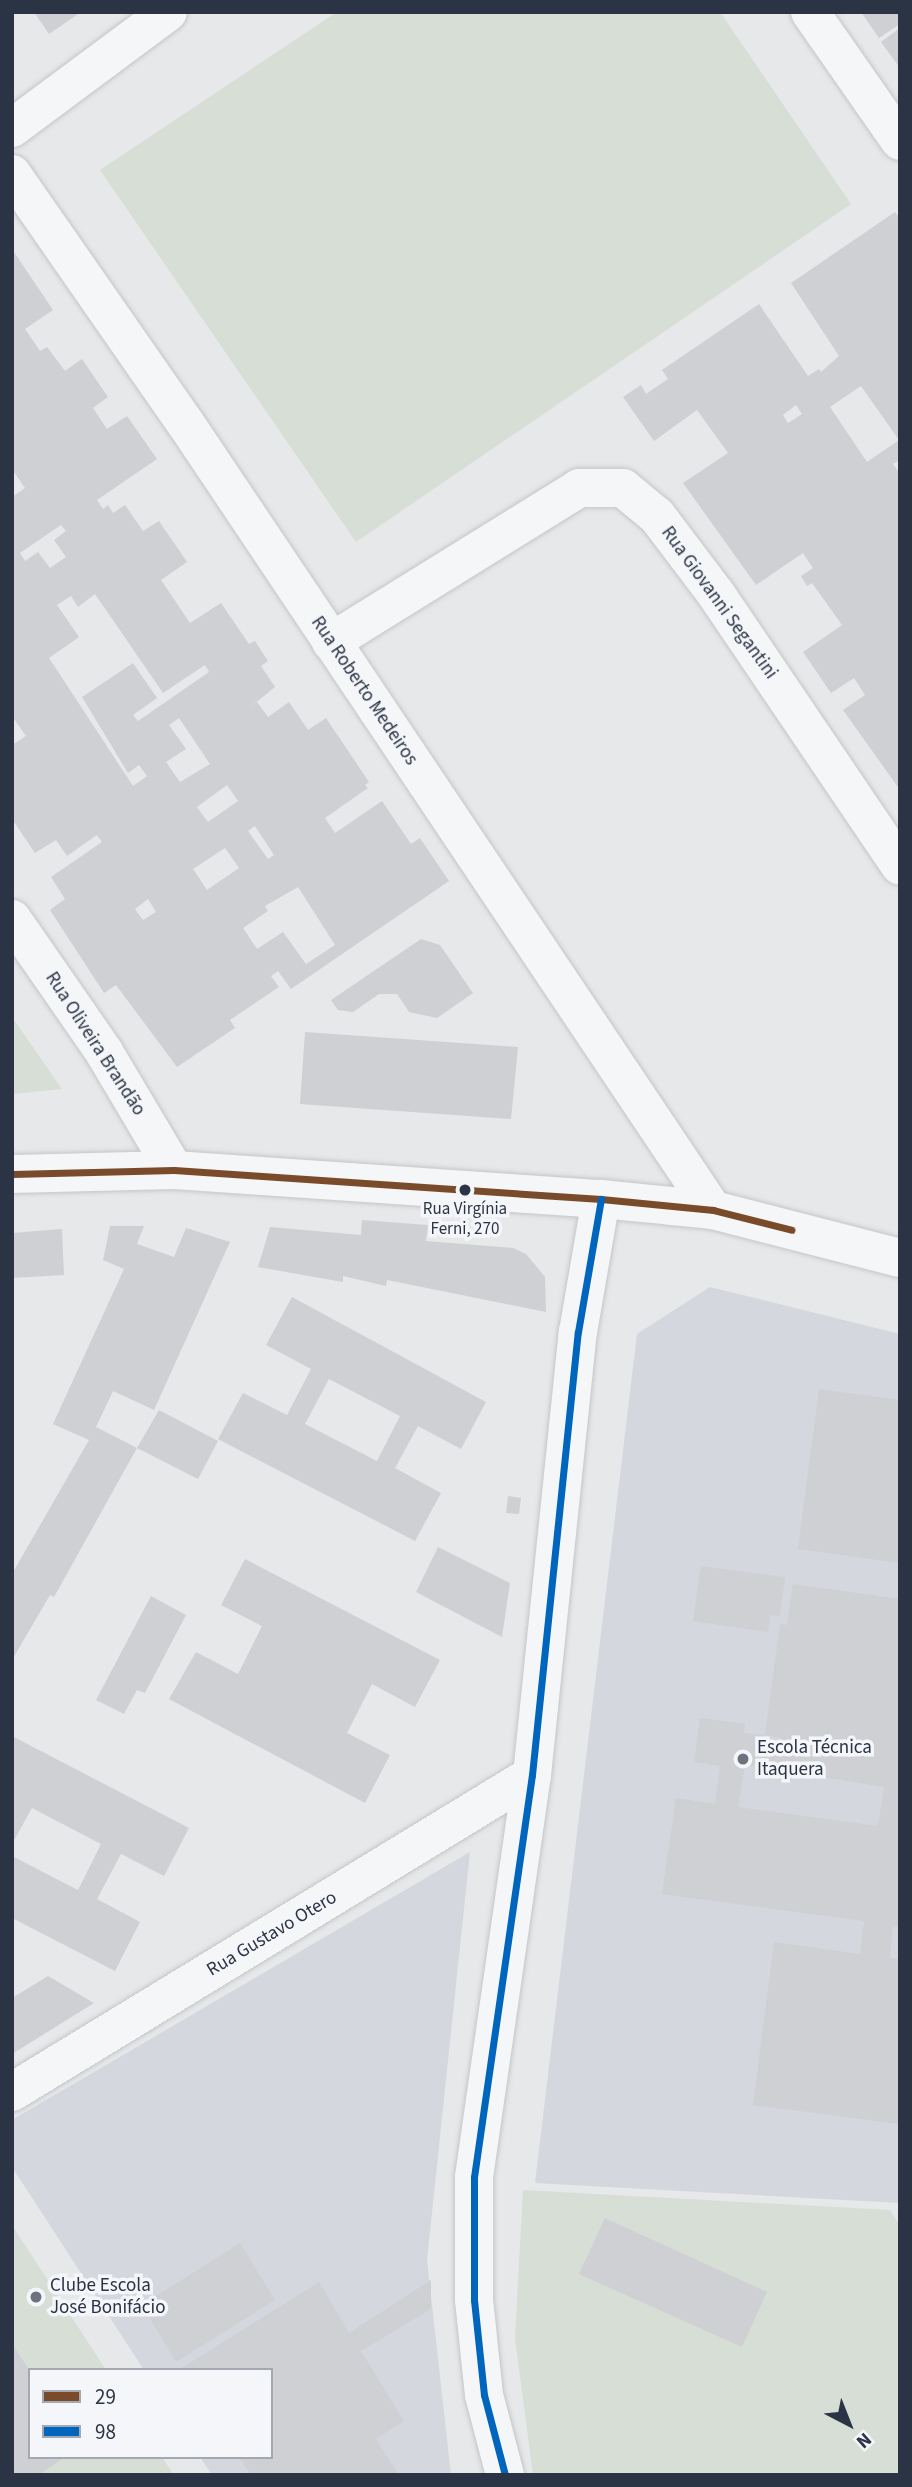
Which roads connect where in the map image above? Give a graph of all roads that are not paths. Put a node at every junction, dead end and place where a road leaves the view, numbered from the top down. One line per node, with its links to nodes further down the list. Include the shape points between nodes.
1 (167, 12): 3 (street)
2 (810, 12): 4 (street)
3 (12, 128)
4 (900, 141)
5 (12, 174): 6 (street, Rua Roberto Medeiros)
6 (331, 642): 7 (street, Rua Giovanni Segantini, via 579,488 623,488 657,516 716,594); 12 (street, Rua Roberto Medeiros)
7 (900, 866)
8 (12, 919): 9 (street, Rua Oliveira Brandão, via 103,1052)
9 (174, 1170): 10 (street); 11 (street)
10 (12, 1174)
11 (601, 1199): 12 (street); 14 (street, via 578,1332)
12 (713, 1210): 13 (street)
13 (900, 1258)
14 (532, 1775): 15 (street, Rua Gustavo Otero); 16 (street, via 474,2177 477,2327 484,2395)
15 (12, 2092)
16 (505, 2475)

